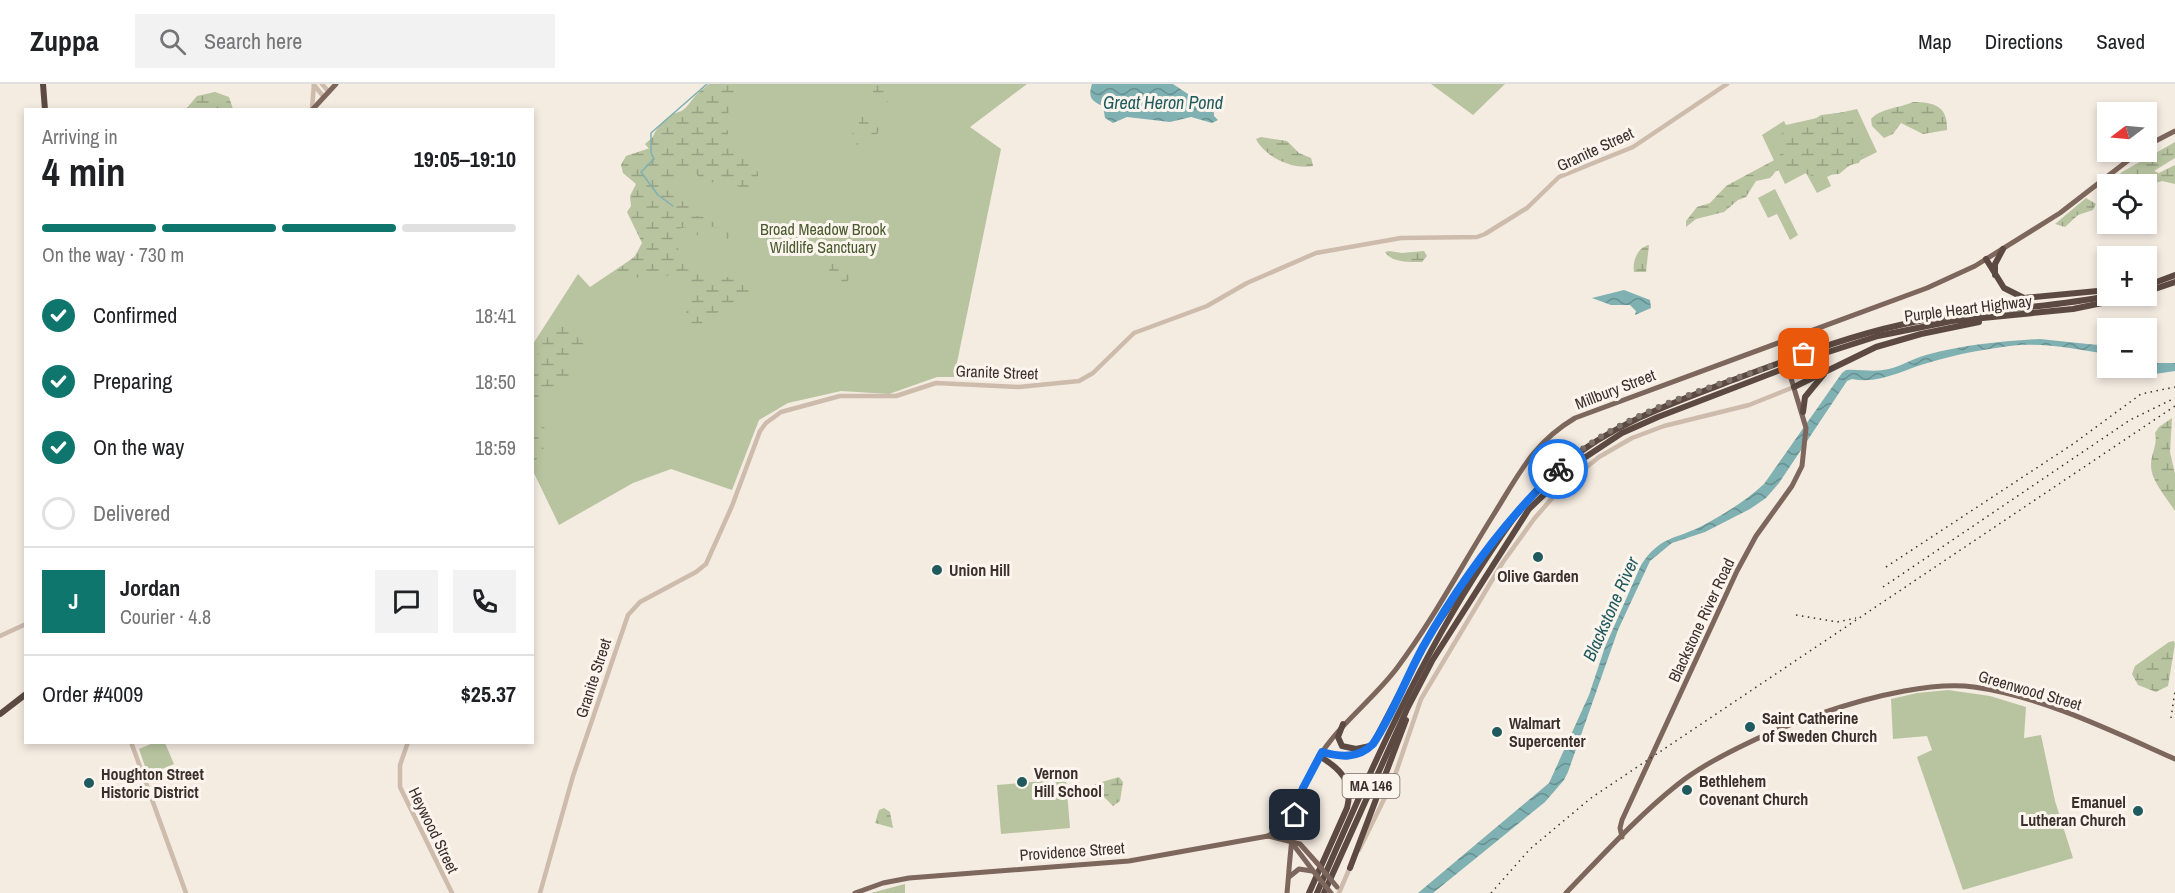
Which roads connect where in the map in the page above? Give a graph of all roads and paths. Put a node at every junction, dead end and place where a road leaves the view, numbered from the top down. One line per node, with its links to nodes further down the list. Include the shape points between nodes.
1 (43, 84): 7 (highway)
2 (314, 84): 6 (street); 8 (street)
3 (322, 84): 6 (street)
4 (336, 84): 6 (main road)
5 (1727, 84): 51 (street, Granite Street, via 1634,147 1567,172 1527,208 1481,236 1401,238 1316,253 1247,283 1215,302 1134,333 1093,373 1079,381 1018,387 936,383 890,397 829,398 772,417 760,431 706,564 640,602 628,615 573,776)
6 (325, 93): 9 (main road)
7 (45, 108)
8 (312, 108)
9 (313, 108)
10 (2175, 131): 11 (main road)
11 (2157, 140)
12 (2126, 162): 13 (main road, Millbury Street, via 2060,213)
13 (2003, 249): 14 (main road, Millbury Street); 16 (highway, via 1995,264)
14 (1986, 259): 16 (highway); 25 (main road, Millbury Street, via 1927,288)
15 (2175, 274): 17 (highway); 18 (highway)
16 (1996, 278): 21 (highway, via 2009,292 2024,298)
17 (2157, 278)
18 (2157, 281)
19 (2175, 282): 20 (highway)
20 (2157, 288)
21 (2097, 291)
22 (2097, 298): 29 (highway, Purple Heart Highway, via 1942,316 1898,325 1804,354 1678,401 1626,423 1583,450 1539,488)
23 (2097, 304): 24 (highway, Purple Heart Highway)
24 (2018, 316): 26 (highway, via 1890,342); 32 (highway, Purple Heart Highway, via 1922,326 1857,342 1658,417 1602,445 1561,476 1528,509)
25 (1778, 343): 27 (main road, Blackstone River Road, bridge); 35 (main road, Millbury Street, via 1575,418 1542,442 1524,463 1398,666)
26 (1827, 371): 27 (highway); 28 (highway, via 1808,392)
27 (1794, 387): 28 (main road, Blackstone River Road); 45 (street, via 1749,405 1646,432 1606,452 1553,496 1499,569 1421,699 1388,791)
28 (1803, 412): 43 (main road, Blackstone River Road, via 1806,437 1802,466 1737,572 1622,820)
29 (1510, 523): 38 (highway, via 1438,622); 55 (highway, Purple Heart Highway / MA 146, via 1418,672)
30 (24, 625): 31 (street)
31 (0, 636)
32 (1421, 681): 45 (highway); 56 (highway, Purple Heart Highway / MA 146)
33 (24, 696): 34 (highway)
34 (0, 714)
35 (1343, 724): 38 (highway, via 1338,737 1342,746 1356,749); 39 (main road, Millbury Street)
36 (131, 744): 49 (street)
37 (407, 744): 50 (street, Heywood Street, via 400,765 400,787)
38 (1373, 744): 39 (highway, via 1353,755)
39 (1320, 754): 41 (main road, Millbury Street); 54 (highway, via 1340,769 1350,795)
40 (2175, 759): 43 (main road, Greenwood Street, via 2104,727 1996,691 1964,686 1923,687 1775,730 1677,784)
41 (1303, 788): 42 (main road, via 1291,804 1284,825); 44 (main road, Millbury Street)
42 (1268, 836): 44 (main road, Providence Street); 52 (main road, Providence Street, via 1129,861 909,878)
43 (1622, 837): 58 (main road)
44 (1292, 841): 46 (main road); 47 (main road, Millbury Street); 48 (main road, bridge, via 1304,847)
45 (1350, 868): 48 (street)
46 (1314, 872): 47 (main road, via 1299,869); 57 (main road, bridge)
47 (1288, 878): 53 (main road, Millbury Street)
48 (1339, 891)
49 (186, 893)
50 (452, 893)
51 (540, 893)
52 (855, 893)
53 (1287, 893)
54 (1310, 893)
55 (1317, 893)
56 (1324, 893)
57 (1331, 893)
58 (1566, 893)

